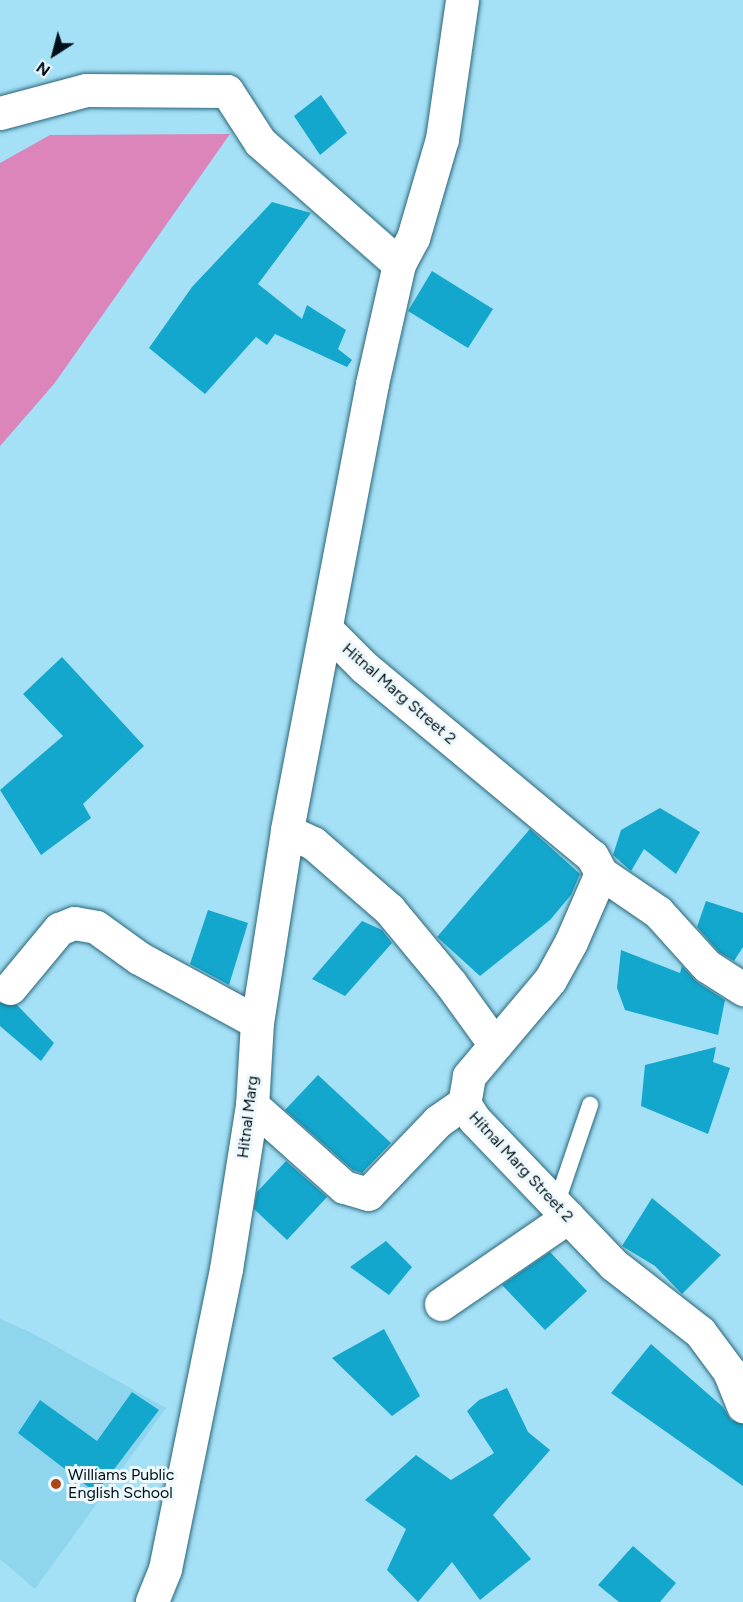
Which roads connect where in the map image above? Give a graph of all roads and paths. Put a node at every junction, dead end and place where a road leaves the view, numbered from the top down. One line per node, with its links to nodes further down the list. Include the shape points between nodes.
1 (462, 0): 3 (street, Hitnal Marg, via 442,139 413,238)
2 (0, 114): 3 (street, via 86,90 227,92 260,142 351,226)
3 (399, 264): 4 (street, Hitnal Marg)
4 (326, 629): 5 (street, Hitnal Marg); 6 (street, Hitnal Marg Street 2, via 364,667 592,856)
5 (287, 831): 9 (street, Hitnal Marg); 10 (street, via 313,843 390,909)
6 (601, 873): 8 (street, via 658,912 707,966); 10 (street, Hitnal Marg Street 2, via 594,895 550,980)
7 (10, 988): 9 (street, via 59,929 74,923 96,927 139,958)
8 (743, 989)
9 (257, 1022): 12 (street, Hitnal Marg)
10 (495, 1045): 11 (street, Hitnal Marg Street 2, via 469,1076)
11 (464, 1103): 12 (street, via 438,1121 368,1194 344,1187); 14 (street, Hitnal Marg Street 2, via 474,1119)
12 (252, 1105): 17 (street, Hitnal Marg, via 226,1269 165,1569)
13 (590, 1105): 14 (lane)
14 (562, 1211): 15 (street); 16 (street, Hitnal Marg Street 2, via 614,1265 700,1332 729,1371)
15 (441, 1304)
16 (743, 1406)
17 (152, 1602)

